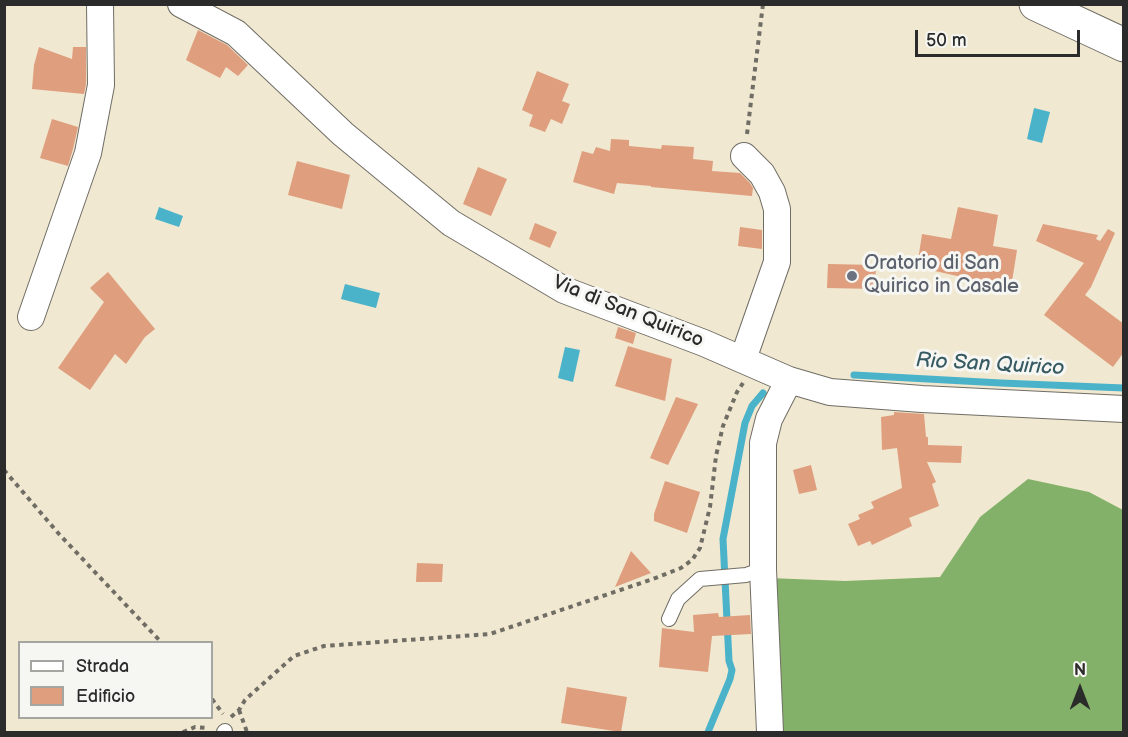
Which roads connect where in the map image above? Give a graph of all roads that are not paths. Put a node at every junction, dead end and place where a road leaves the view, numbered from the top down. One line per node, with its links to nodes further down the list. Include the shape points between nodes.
1 (100, 4): 6 (street, via 101,85 88,153)
2 (1036, 4): 4 (main road)
3 (183, 5): 7 (street, Via di San Quirico, via 236,33 343,134 451,223 564,290)
4 (1124, 45)
5 (744, 156): 7 (street, via 762,174 777,209 777,262)
6 (31, 317)
7 (749, 362): 8 (street, Via di San Quirico)
8 (789, 380): 9 (street, Via di San Quirico, via 830,392); 10 (street, via 769,419 764,442)
9 (1124, 409)
10 (754, 572): 11 (lane, via 700,579 678,598); 12 (street)
11 (669, 619)
12 (770, 732)

